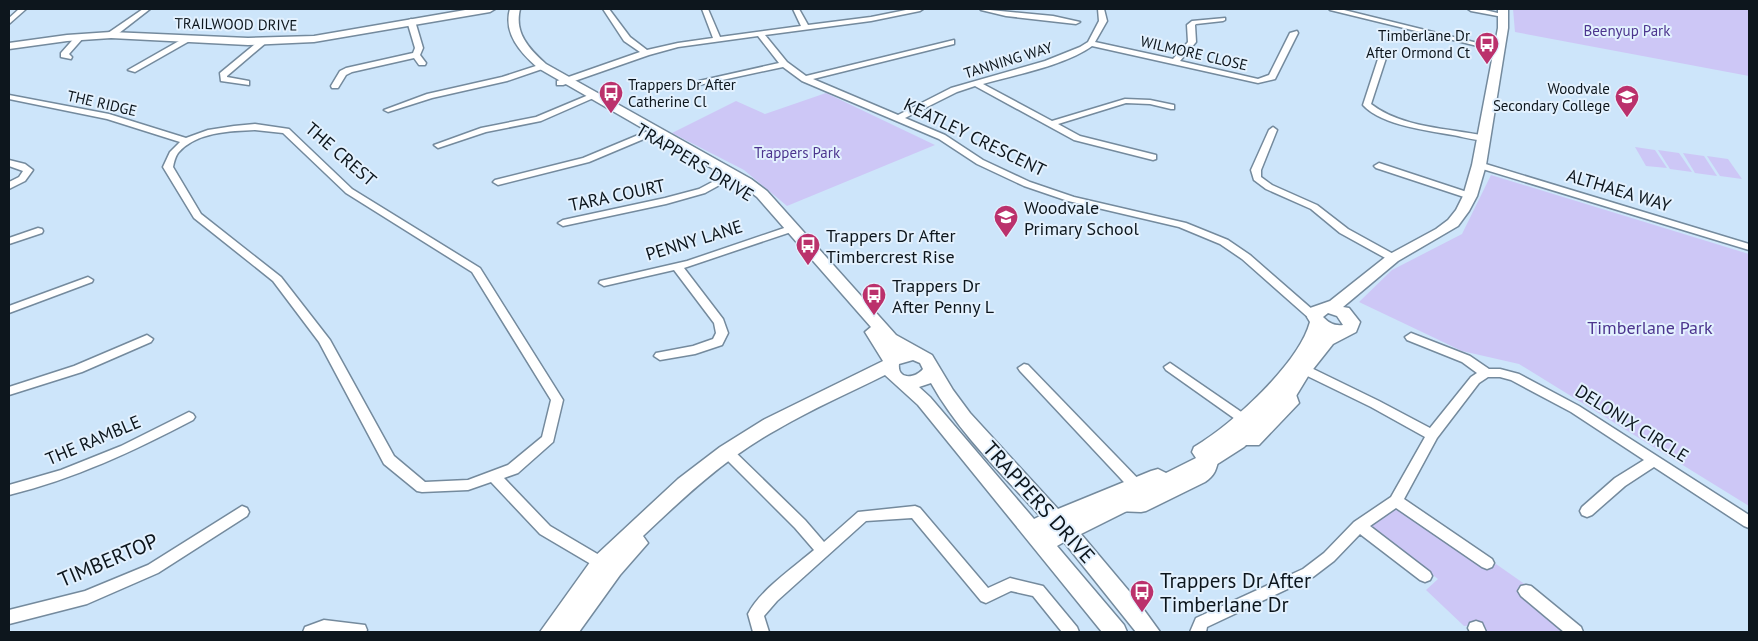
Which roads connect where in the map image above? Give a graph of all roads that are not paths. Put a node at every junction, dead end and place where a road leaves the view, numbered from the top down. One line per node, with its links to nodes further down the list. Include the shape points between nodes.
1 (23, 9): 16 (street)
2 (147, 9): 21 (street)
3 (490, 9): 15 (street, TRAILWOOD DRIVE)
4 (507, 9): 37 (main road, TRAPPERS DRIVE, via 513,42 519,53)
5 (606, 9): 30 (street, via 627,39)
6 (705, 9): 24 (street)
7 (796, 9): 18 (street)
8 (920, 9): 18 (street)
9 (983, 9): 17 (street, via 1016,17 1055,17)
10 (1101, 9): 27 (street, via 1103,21)
11 (1332, 9): 29 (street)
12 (1471, 9): 13 (street)
13 (1503, 12): 29 (main road)
14 (1223, 18): 35 (street, via 1194,22 1191,25 1192,42)
15 (411, 21): 25 (street, TRAILWOOD DRIVE, via 341,35); 31 (street, via 419,48)
16 (9, 22)
17 (1076, 22)
18 (805, 28): 20 (street)
19 (1294, 33): 35 (street, WILMORE CLOSE, via 1272,77 1264,80 1239,78)
20 (760, 34): 24 (street); 36 (street, KEATLEY CRESCENT)
21 (111, 35): 22 (street, TRAILWOOD DRIVE); 23 (street, TRAILWOOD DRIVE)
22 (80, 37): 28 (street, TRAILWOOD DRIVE); 32 (street, via 66,50 64,55)
23 (188, 39): 25 (street, TRAILWOOD DRIVE); 38 (street)
24 (718, 39): 30 (street)
25 (263, 42): 40 (street, via 223,75 224,79)
26 (951, 42): 39 (street)
27 (1091, 43): 35 (street, WILMORE CLOSE); 43 (street, TANNING WAY, via 1083,50 1048,63)
28 (9, 46)
29 (1498, 49): 53 (main road)
30 (646, 53): 41 (street)
31 (416, 55): 34 (street); 44 (street, via 349,70)
32 (68, 57)
33 (1382, 58): 53 (street, via 1367,105 1372,112)
34 (422, 63)
35 (1174, 63)
36 (784, 64): 39 (street, KEATLEY CRESCENT); 42 (street)
37 (538, 67): 41 (main road, TRAPPERS DRIVE); 48 (street)
38 (132, 70)
39 (805, 79): 49 (street, KEATLEY CRESCENT)
40 (246, 82)
41 (564, 82): 46 (main road, TRAPPERS DRIVE)
42 (702, 83)
43 (976, 84): 49 (street, TANNING WAY, via 954,90); 50 (street)
44 (335, 86)
45 (9, 97): 54 (street, THE RIDGE, via 109,118)
46 (591, 98): 52 (main road, TRAPPERS DRIVE); 55 (street, via 538,119 484,130)
47 (1171, 107): 50 (street, via 1125,101)
48 (388, 110)
49 (898, 119): 75 (street, KEATLEY CRESCENT, via 942,137 980,162 1027,184 1071,199 1182,225 1213,237 1234,248 1292,299)
50 (1051, 124): 56 (street, via 1077,138)
51 (1273, 130): 69 (street, via 1256,170 1257,178 1269,187 1314,207 1344,230)
52 (653, 132): 60 (main road, TRAPPERS DRIVE); 61 (street, via 586,160)
53 (1482, 138): 58 (main road)
54 (187, 141): 96 (street, THE CREST, via 173,153 168,167 197,216 277,279 324,340 389,460 422,487 468,485); 96 (street, THE CREST, via 234,128 286,131 349,191 476,270 557,400 548,439 513,469)
55 (438, 145)
56 (1153, 157)
57 (9, 163): 62 (street, via 28,170 22,179)
58 (1479, 165): 63 (street); 68 (street, ALTHAEA WAY)
59 (1379, 166): 63 (street)
60 (730, 175): 64 (street, TARA COURT, via 702,191 666,202); 65 (main road, TRAPPERS DRIVE)
61 (498, 182)
62 (9, 186)
63 (1470, 196): 69 (street, via 1452,223)
64 (563, 223)
65 (790, 229): 70 (street, PENNY LANE); 79 (street, TRAPPERS DRIVE, via 890,339); 85 (main road, TRAPPERS DRIVE, via 882,342)
66 (38, 231): 67 (street)
67 (9, 241)
68 (1749, 247)
69 (1393, 258): 71 (street)
70 (677, 266): 73 (street, PENNY LANE); 80 (street, via 719,322 722,333 718,342)
71 (1374, 274): 75 (street); 76 (street, via 1359,295)
72 (88, 280): 74 (street)
73 (604, 283)
74 (9, 310)
75 (1320, 314): 76 (street, via 1332,330); 82 (street, via 1317,330)
76 (1346, 324): 82 (street)
77 (1411, 337): 86 (street, DELONIX CIRCLE, via 1466,359)
78 (147, 339): 87 (street, via 78,369)
79 (918, 355): 84 (street, TRAPPERS DRIVE, via 928,361); 85 (street, via 903,355)
80 (660, 356)
81 (1170, 367): 90 (street)
82 (1298, 367): 88 (street); 90 (street, via 1279,384); 91 (street)
83 (1024, 368): 97 (street)
84 (932, 370): 85 (street, via 921,382); 104 (street, TRAPPERS DRIVE, via 958,411)
85 (895, 372): 93 (street, via 884,381 825,405); 106 (street, TRAPPERS DRIVE, via 924,401)
86 (1486, 373): 91 (street, via 1474,380); 95 (street, DELONIX CIRCLE, via 1507,375 1528,384 1587,416)
87 (9, 391)
88 (1290, 392): 90 (street); 92 (street, via 1292,403 1264,434 1254,442)
89 (189, 417): 98 (street, THE RAMBLE, via 126,449 64,474)
90 (1250, 424): 92 (street); 97 (street)
91 (1432, 436): 99 (street)
92 (1237, 442): 94 (street)
93 (730, 455): 107 (street); 109 (street)
94 (1212, 458): 97 (street); 100 (street, via 1209,472 1167,495 1141,508 1124,506)
95 (1655, 460): 101 (street, via 1620,482); 103 (street, DELONIX CIRCLE)
96 (494, 476): 109 (street, via 545,530)
97 (1140, 489): 100 (street); 104 (street)
98 (9, 490)
99 (1396, 501): 105 (street); 108 (street)
100 (1112, 510): 104 (street)
101 (1587, 511)
102 (242, 512): 112 (street, TIMBERTOP, via 153,569 87,597)
103 (1749, 522)
104 (1060, 526): 106 (street); 120 (street, TRAPPERS DRIVE)
105 (1359, 526): 110 (street); 121 (street, via 1308,573 1201,623)
106 (1037, 536): 119 (street, TRAPPERS DRIVE)
107 (823, 551): 117 (street, via 756,614); 118 (street, via 863,516 915,512 986,596 1010,584 1038,591)
108 (1487, 563)
109 (606, 566): 115 (street); 116 (street)
110 (1425, 576)
111 (1526, 591): 122 (street)
112 (9, 617)
113 (359, 630): 114 (street, via 324,627)
114 (311, 632)
115 (551, 632)
116 (566, 632)
117 (761, 632)
118 (1071, 632)
119 (1116, 632)
120 (1149, 632)
121 (1198, 632)
122 (1575, 632)

